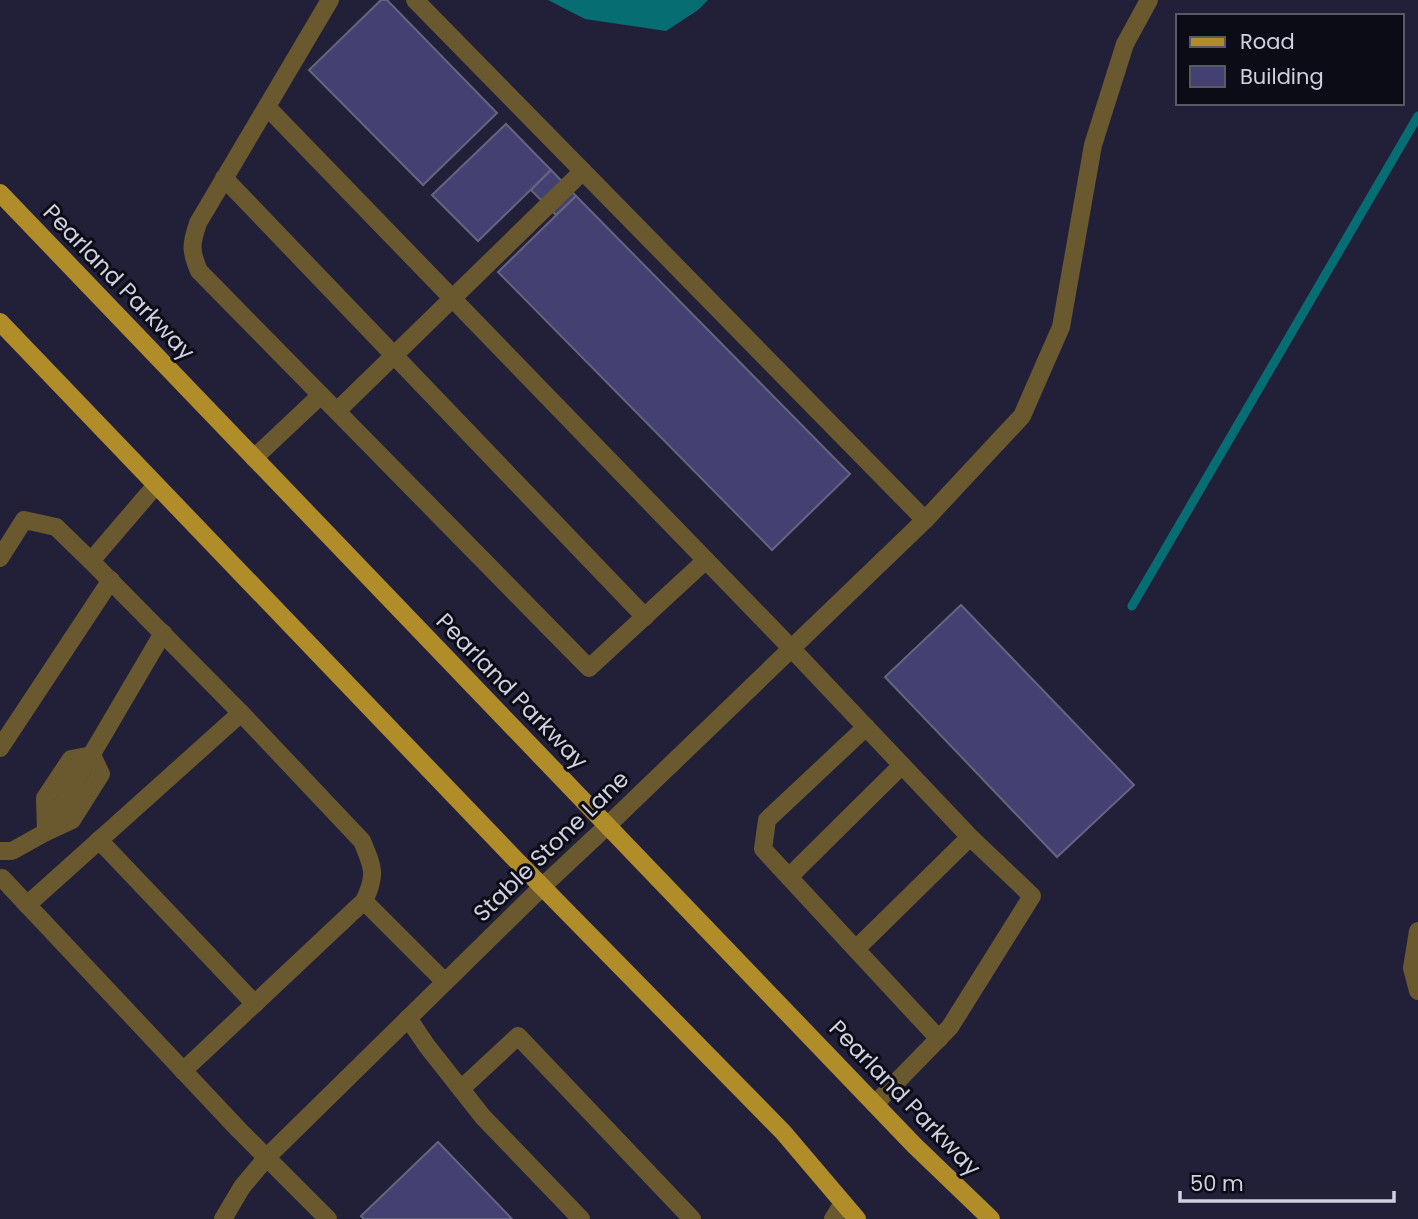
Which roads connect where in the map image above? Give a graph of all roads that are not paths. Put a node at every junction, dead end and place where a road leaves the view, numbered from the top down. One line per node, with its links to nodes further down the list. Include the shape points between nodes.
1 (330, 0): 4 (street)
2 (415, 0): 5 (street)
3 (1149, 0): 15 (street, Stable Stone Lane, via 1125,44 1093,145 1061,327 1022,416)
4 (267, 107): 6 (street); 8 (street)
5 (583, 171): 8 (street); 15 (street)
6 (224, 178): 10 (street); 11 (street, via 192,241 199,271)
7 (0, 193): 13 (main road, Pearland Parkway)
8 (452, 298): 10 (street); 17 (street)
9 (0, 322): 14 (main road)
10 (394, 355): 12 (street); 20 (street)
11 (321, 395): 12 (street); 13 (street)
12 (337, 411): 20 (street, via 589,668)
13 (254, 458): 27 (main road, Pearland Parkway)
14 (156, 485): 18 (street); 33 (main road)
15 (925, 520): 22 (street, Stable Stone Lane)
16 (0, 558): 18 (street, via 24,520 56,527)
17 (706, 560): 20 (street); 22 (street)
18 (91, 561): 19 (street)
19 (111, 580): 21 (street); 25 (street)
20 (645, 617)
21 (163, 633): 23 (street); 30 (street, via 46,832 12,851)
22 (791, 648): 24 (street); 27 (street, Stable Stone Lane)
23 (241, 713): 29 (street); 34 (street, via 362,841 373,866 372,887)
24 (866, 727): 26 (street); 31 (street, via 767,820 763,849)
25 (0, 748)
26 (902, 765): 28 (street); 31 (street)
27 (607, 826): 33 (street, Stable Stone Lane); 45 (main road, Pearland Parkway)
28 (970, 836): 37 (street); 42 (street, via 1032,896)
29 (99, 840): 35 (street); 40 (street)
30 (0, 851)
31 (789, 877): 37 (street)
32 (2, 878): 35 (street)
33 (542, 886): 38 (street, Stable Stone Lane); 47 (main road, via 783,1132)
34 (364, 901): 38 (street); 40 (street)
35 (27, 905): 43 (street)
36 (1418, 931): 39 (street, via 1412,968)
37 (856, 949): 42 (street)
38 (445, 982): 41 (street, Stable Stone Lane)
39 (1418, 991)
40 (255, 1003): 43 (street)
41 (408, 1018): 44 (street); 46 (street, Stable Stone Lane)
42 (939, 1039): 45 (street)
43 (183, 1071): 46 (street)
44 (461, 1089): 50 (street); 51 (street, via 518,1036)
45 (875, 1104): 54 (main road, Pearland Parkway)
46 (267, 1157): 48 (street, Stable Stone Lane); 49 (street)
47 (843, 1203): 52 (street); 53 (main road)
48 (223, 1219)
49 (328, 1219)
50 (581, 1219)
51 (692, 1219)
52 (833, 1219)
53 (857, 1219)
54 (991, 1219)

